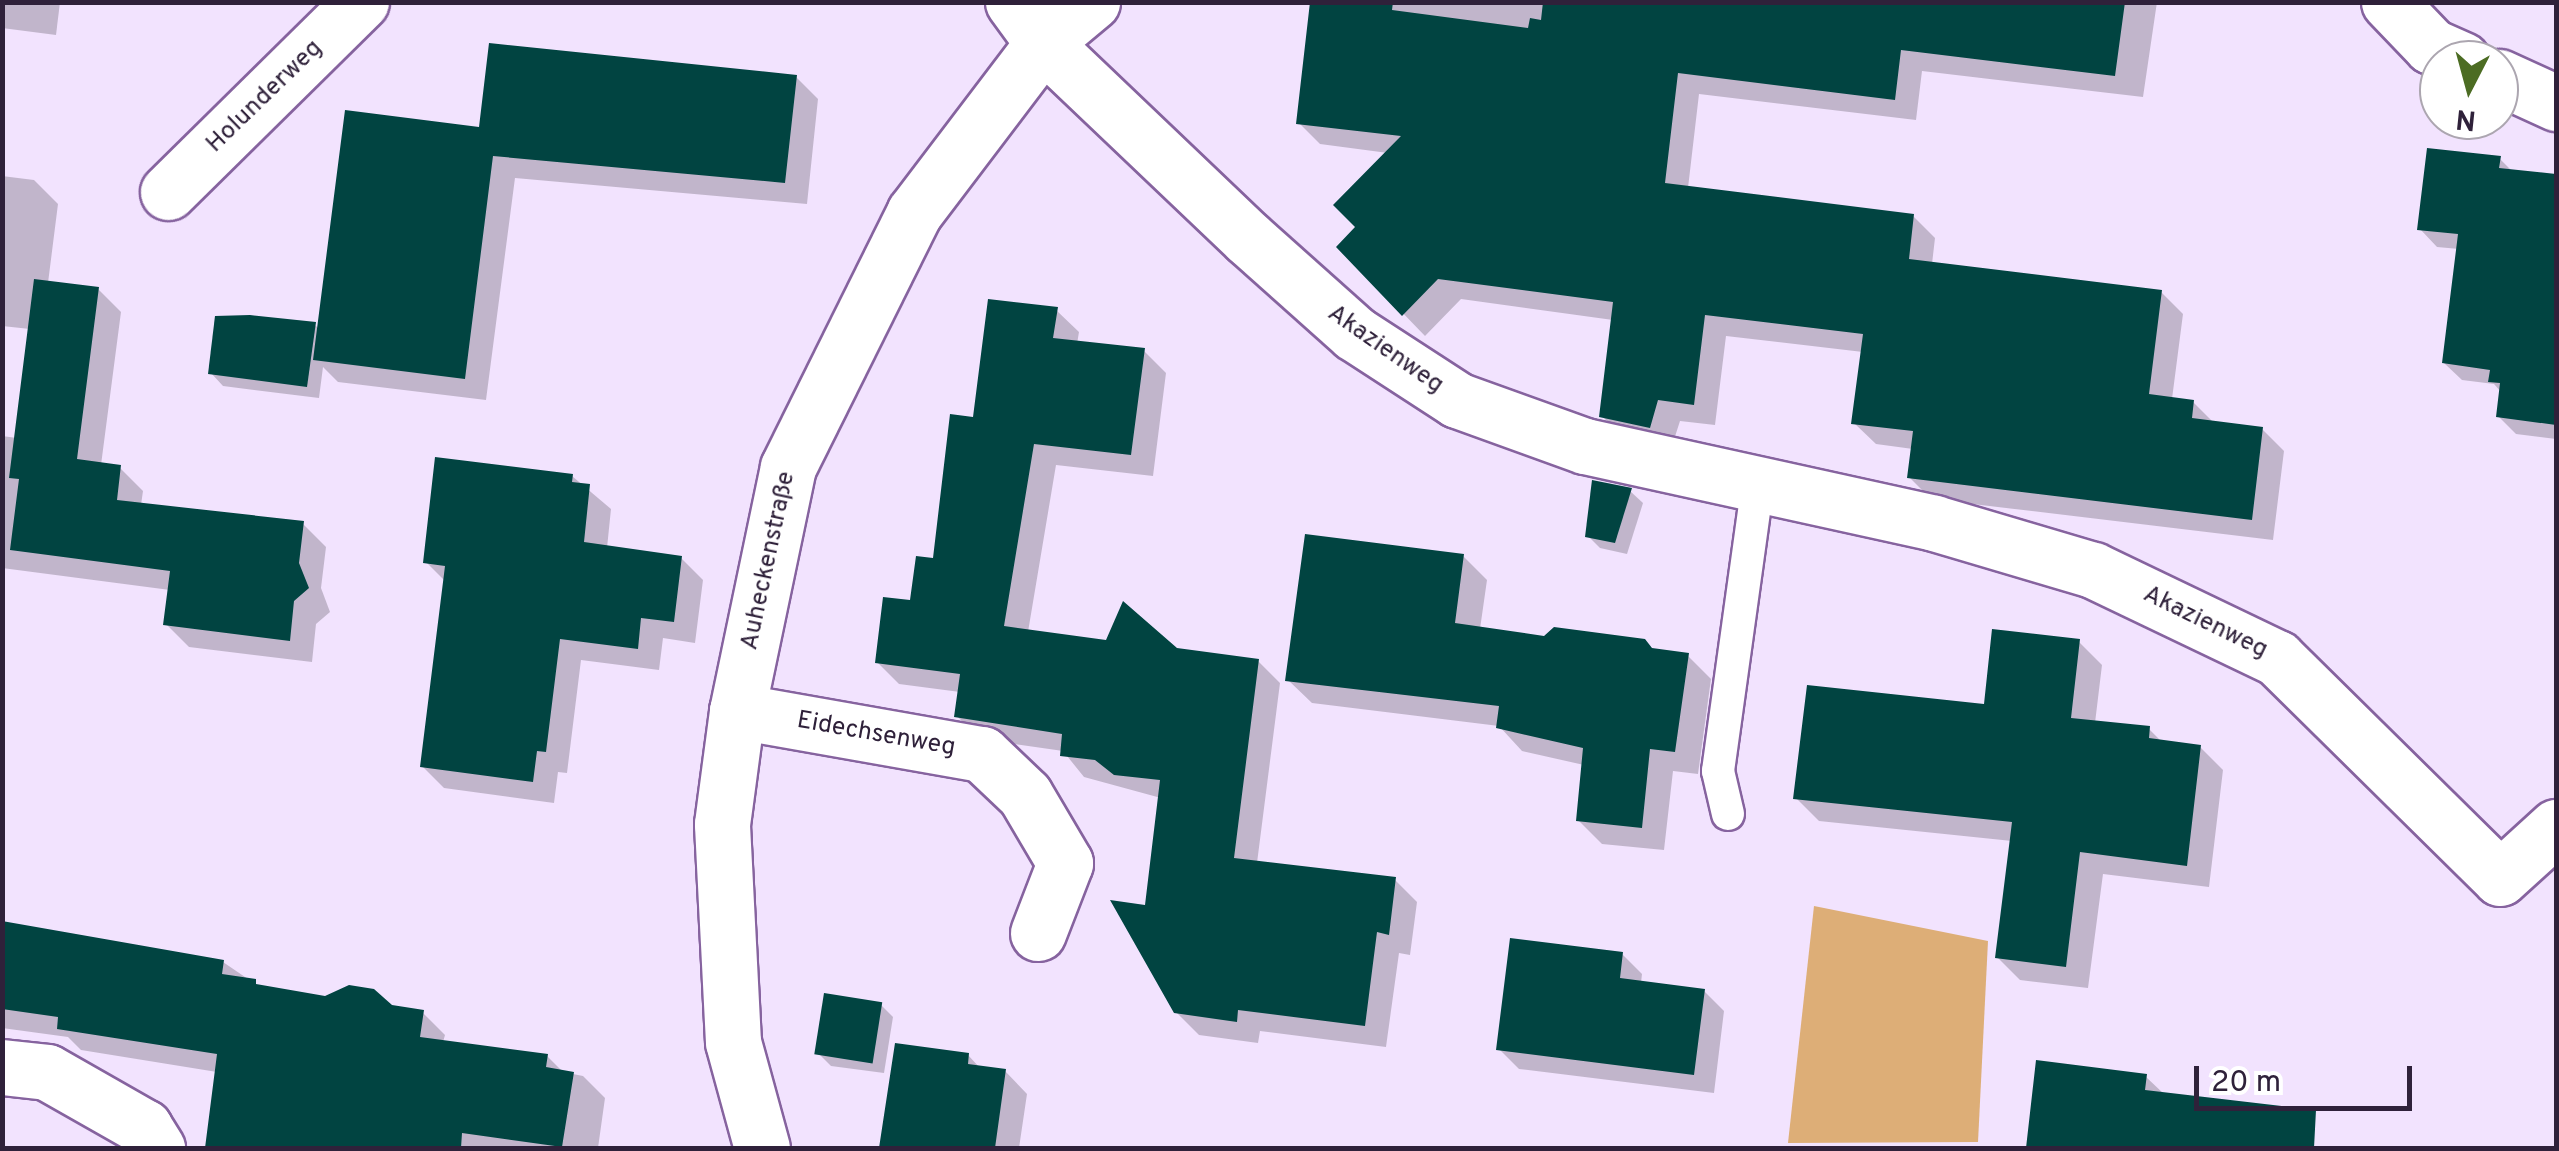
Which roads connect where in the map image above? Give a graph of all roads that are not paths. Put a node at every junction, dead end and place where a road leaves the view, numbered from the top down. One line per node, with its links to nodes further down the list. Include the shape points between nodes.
1 (362, 2): 8 (street, Holunderweg)
2 (1092, 2): 4 (street, Auheckenstraße)
3 (2388, 2): 5 (street)
4 (1028, 23): 9 (street, Akazienweg, via 1354,334 1457,400 1585,446); 10 (street, Auheckenstraße, via 914,213 788,467)
5 (2425, 40)
6 (2519, 86): 7 (street)
7 (2556, 104)
8 (168, 192)
9 (1758, 482): 11 (lane, via 1718,771); 12 (street, Akazienweg, via 2094,570 2277,658 2500,878)
10 (737, 711): 13 (street, Eidechsenweg, via 982,754 1025,795 1065,862); 16 (street, Auheckenstraße, via 722,824 725,974 734,1042)
11 (1728, 814)
12 (2556, 827)
13 (1038, 933)
14 (2, 1067): 15 (street, via 47,1072 144,1128)
15 (157, 1148)
16 (762, 1148)

